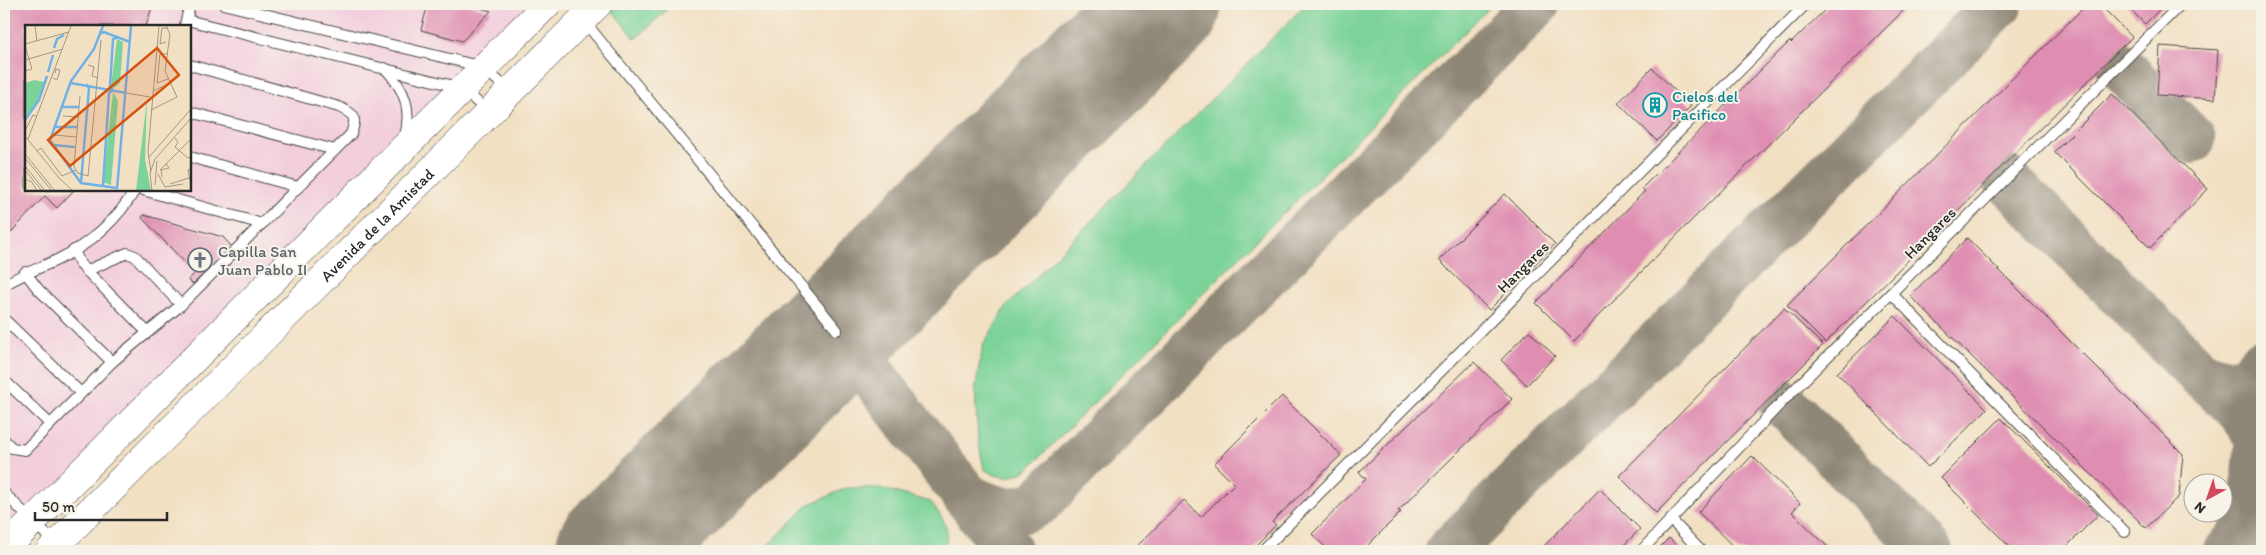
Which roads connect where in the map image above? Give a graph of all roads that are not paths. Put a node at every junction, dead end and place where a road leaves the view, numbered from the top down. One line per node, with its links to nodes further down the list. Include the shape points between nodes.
1 (190, 4): 7 (lane)
2 (223, 4): 9 (lane)
3 (547, 4): 9 (main road)
4 (1806, 4): 42 (lane, Hangares)
5 (2181, 4): 26 (lane, Hangares)
6 (591, 11): 12 (main road, Avenida de la Amistad); 29 (lane)
7 (186, 23): 10 (lane)
8 (191, 65): 16 (lane, via 340,106 352,114 355,121 352,134)
9 (483, 67): 11 (main road); 12 (lane)
10 (386, 68): 11 (lane); 15 (lane, via 398,83 409,114)
11 (462, 88): 14 (lane); 15 (main road)
12 (510, 92): 14 (main road, Avenida de la Amistad)
13 (191, 112): 16 (lane)
14 (488, 113): 41 (main road, Avenida de la Amistad)
15 (402, 148): 37 (main road)
16 (335, 150): 18 (lane)
17 (191, 157): 18 (lane)
18 (298, 187): 21 (lane)
19 (135, 191): 22 (lane, via 124,209)
20 (146, 191): 21 (lane)
21 (262, 224): 27 (lane)
22 (74, 250): 23 (lane); 24 (lane)
23 (86, 270): 27 (lane, via 127,253 135,256); 30 (lane)
24 (25, 272): 25 (lane); 31 (lane)
25 (4, 285)
26 (1891, 293): 38 (lane, Hangares, via 1782,402); 39 (lane)
27 (182, 305): 30 (lane)
28 (4, 319): 33 (lane)
29 (837, 330)
30 (147, 332): 31 (lane)
31 (112, 362): 33 (lane)
32 (4, 380): 34 (lane)
33 (81, 393): 34 (lane)
34 (50, 424): 35 (lane, via 25,450 12,448)
35 (4, 440)
36 (4, 494): 37 (lane)
37 (33, 521): 40 (main road); 41 (lane)
38 (1672, 521): 43 (lane, Hangares); 44 (lane)
39 (2125, 532)
40 (12, 543)
41 (54, 548)
42 (1262, 551)
43 (1641, 551)
44 (1701, 551)

